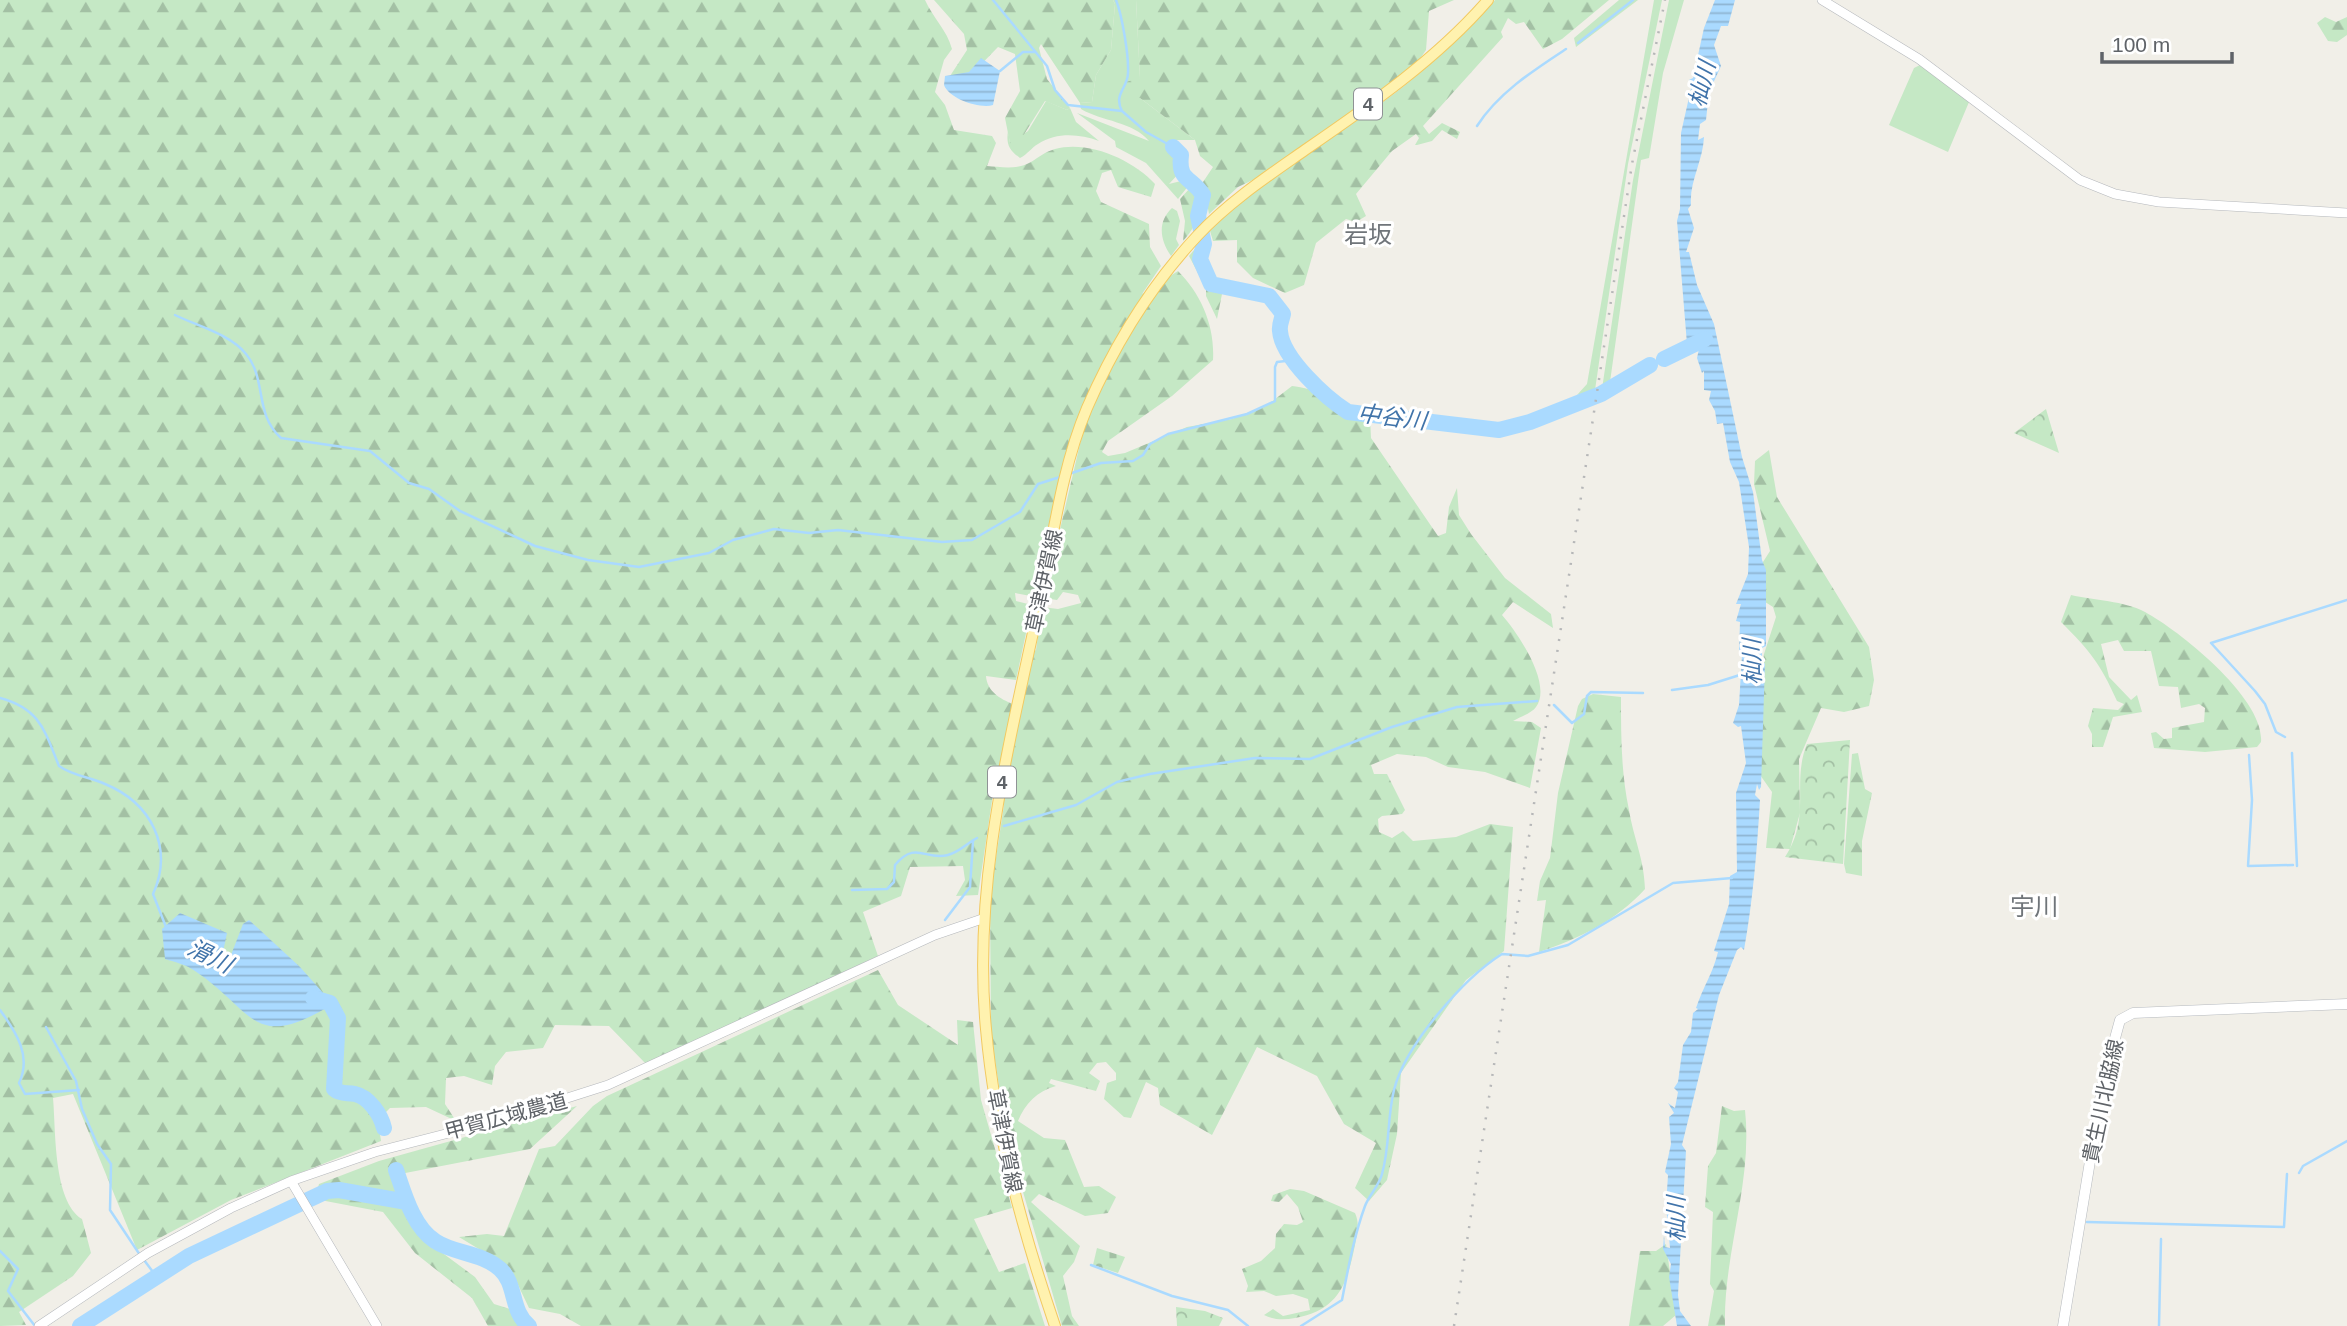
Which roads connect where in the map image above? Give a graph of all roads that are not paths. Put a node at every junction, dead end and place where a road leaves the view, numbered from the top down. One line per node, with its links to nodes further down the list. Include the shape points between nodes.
1 (1488, 0): 4 (main road, 草津伊賀線 / 4, via 1439,50 1238,197 1174,262 1126,332 1079,430 1065,481 1004,770)
2 (1822, 0): 3 (street, via 1919,59 2080,180 2115,194 2159,202)
3 (2347, 214)
4 (982, 919): 6 (street, 甲賀広域農道, via 935,935 608,1085 492,1122 374,1152); 9 (main road, 草津伊賀線 / 4, via 986,1028 999,1128 1030,1251)
5 (2347, 1004): 10 (main road, 貴生川北脇線, via 2133,1013 2120,1020 2103,1082)
6 (291, 1181): 7 (street, 甲賀広域農道, via 148,1253); 8 (street)
7 (39, 1326)
8 (377, 1326)
9 (1055, 1326)
10 (2063, 1326)

